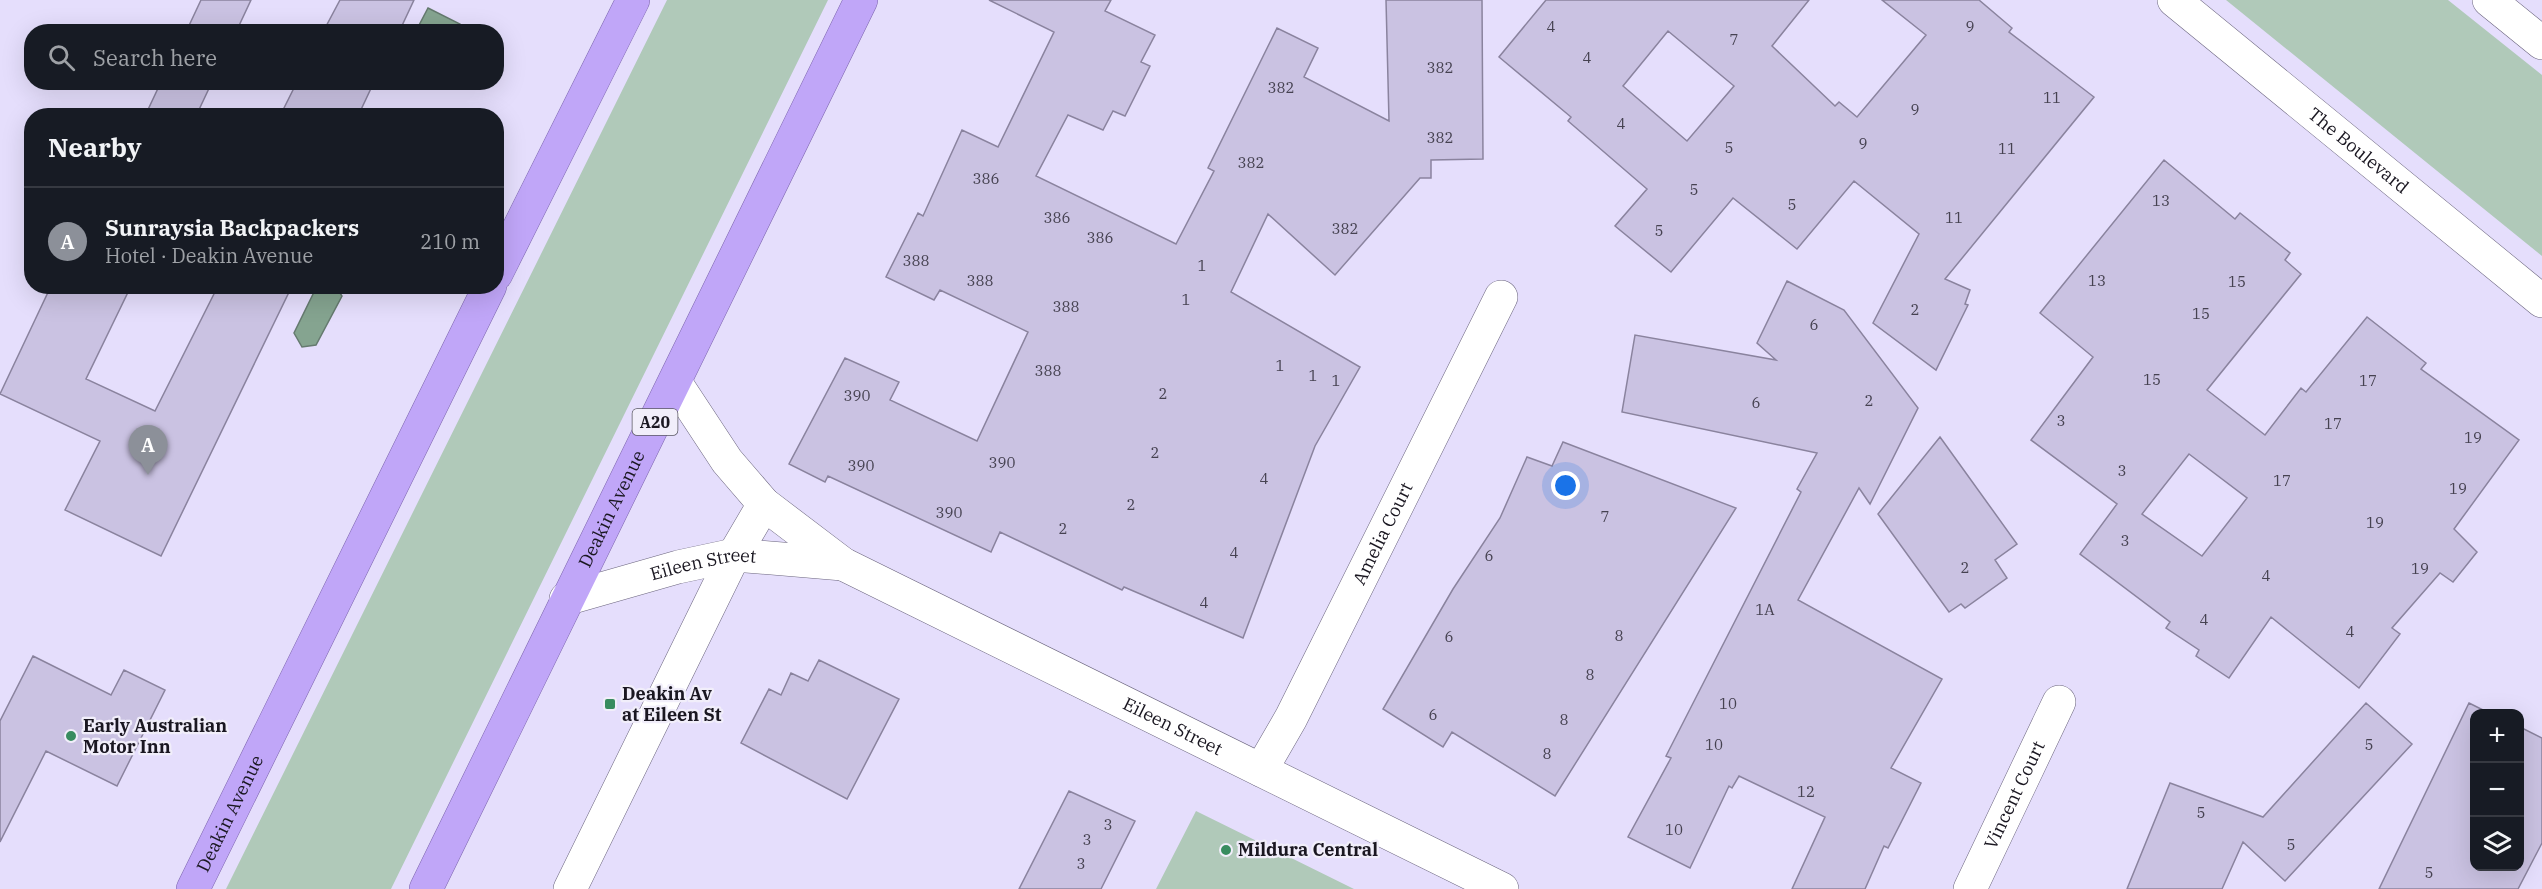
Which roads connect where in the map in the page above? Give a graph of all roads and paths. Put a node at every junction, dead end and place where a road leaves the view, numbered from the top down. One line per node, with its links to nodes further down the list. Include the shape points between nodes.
1 (633, 0): 6 (highway)
2 (861, 0): 10 (highway, Deakin Avenue / A20)
3 (2174, 0): 9 (street, The Boulevard)
4 (2489, 0): 5 (street)
5 (2542, 43)
6 (504, 258)
7 (486, 294): 17 (highway, Deakin Avenue)
8 (1501, 297): 16 (street, Amelia Court, via 1291,718)
9 (2542, 301)
10 (675, 382): 11 (street, Eileen Street, via 727,461); 14 (highway, Deakin Avenue / A20)
11 (764, 504): 12 (street); 13 (street, Eileen Street)
12 (734, 555): 13 (street, Eileen Street); 14 (street, Eileen Street); 19 (street)
13 (843, 564): 16 (street, Eileen Street)
14 (566, 599): 18 (highway, Deakin Avenue / A20)
15 (2059, 702): 21 (street, Vincent Court)
16 (1261, 770): 20 (street, Eileen Street)
17 (193, 889)
18 (426, 889)
19 (570, 889)
20 (1502, 889)
21 (1970, 889)

